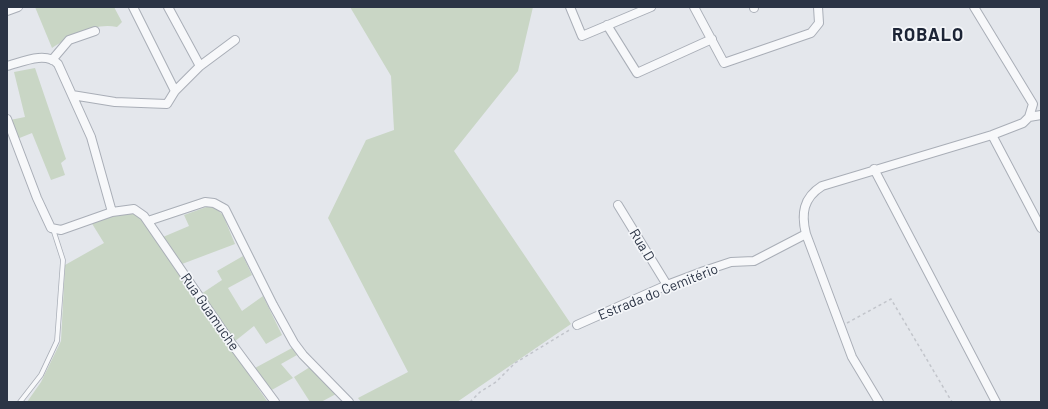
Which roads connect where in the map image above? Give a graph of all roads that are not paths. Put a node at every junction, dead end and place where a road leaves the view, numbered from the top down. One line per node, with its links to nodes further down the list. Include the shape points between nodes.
1 (18, 7): 9 (street)
2 (133, 7): 17 (street)
3 (168, 7): 16 (street)
4 (570, 7): 10 (street, via 582,36)
5 (651, 7): 10 (street)
6 (694, 7): 12 (street)
7 (818, 7): 12 (street, via 819,23 811,32 724,63)
8 (974, 7): 20 (street, via 1033,104)
9 (7, 11)
10 (607, 25): 12 (street, via 637,73)
11 (95, 31): 14 (street, via 69,40)
12 (712, 39)
13 (235, 40): 16 (street)
14 (52, 60): 15 (street, via 41,58); 18 (street, via 58,64)
15 (7, 66)
16 (200, 66): 17 (street)
17 (175, 91): 18 (street, via 167,104 115,102)
18 (72, 95): 25 (street, via 91,137)
19 (1041, 115): 20 (street)
20 (1029, 117): 22 (street, via 1023,123)
21 (7, 119): 28 (street, via 37,198 49,226)
22 (992, 135): 23 (street); 27 (street)
23 (874, 169): 29 (street, via 822,186 811,194 802,214); 36 (street)
24 (618, 205): 30 (street, Rua D)
25 (112, 212): 26 (street, Rua Guamuche, via 134,209); 28 (street, via 61,230)
26 (148, 221): 33 (street, Rua Guamuche); 34 (street, via 205,202 214,203 225,210 294,343)
27 (1041, 228)
28 (53, 229): 32 (lane, via 63,260 57,340 41,375)
29 (806, 234): 30 (street, Estrada do Cemitério, via 754,261 731,262); 35 (street, via 852,357)
30 (667, 285): 31 (street, Estrada do Cemitério)
31 (577, 325)
32 (20, 402)
33 (275, 402)
34 (349, 402)
35 (879, 402)
36 (996, 402)

